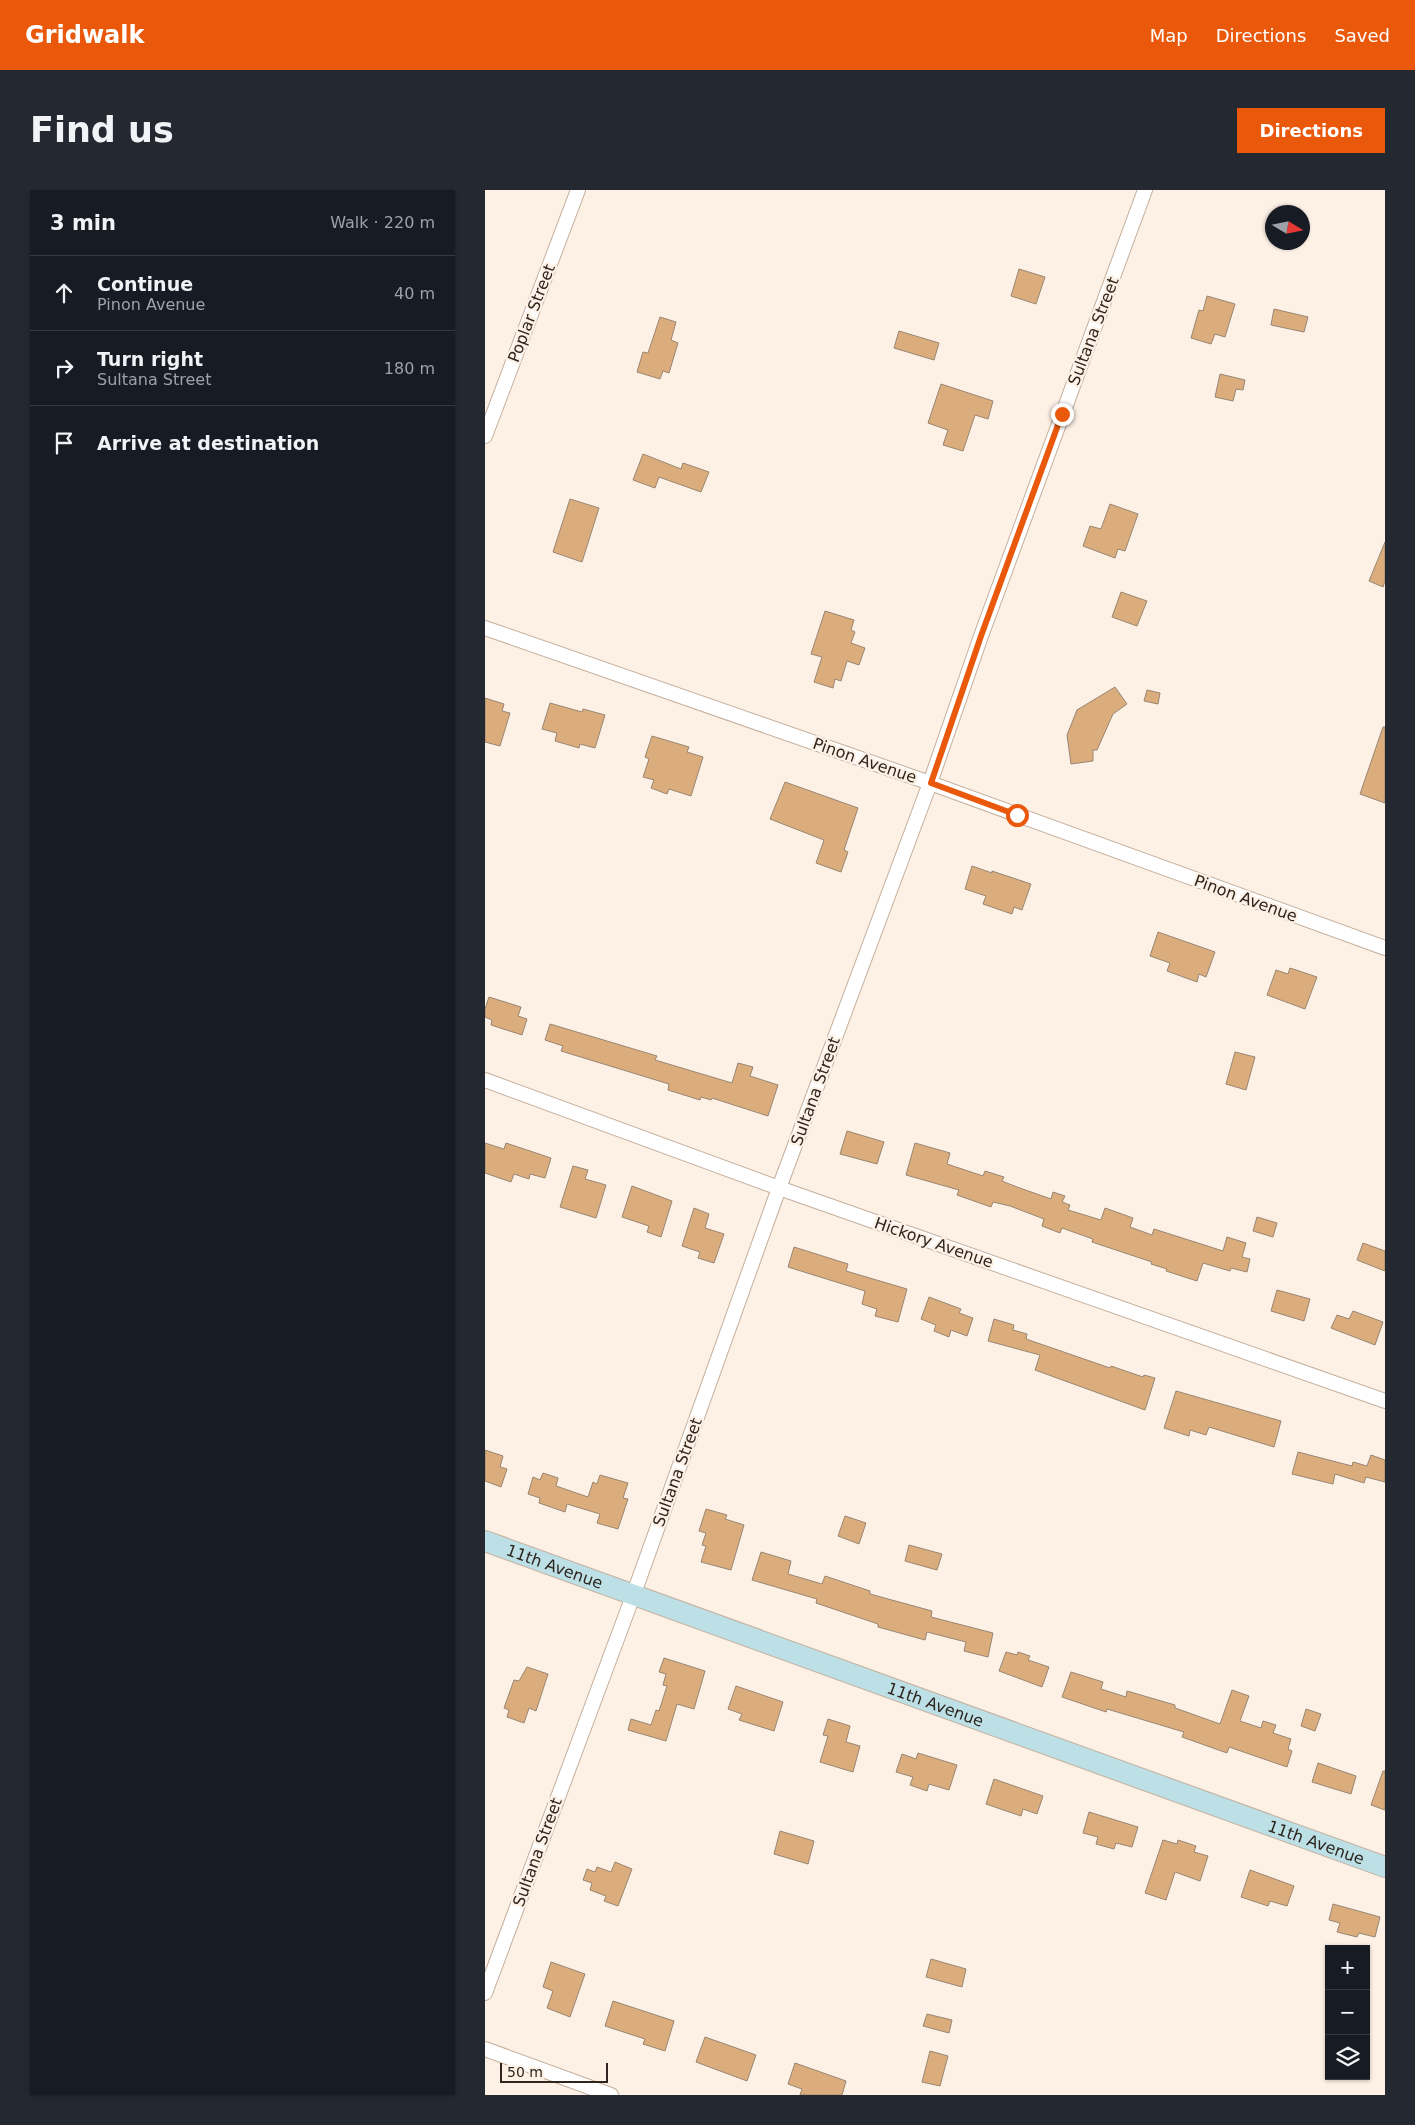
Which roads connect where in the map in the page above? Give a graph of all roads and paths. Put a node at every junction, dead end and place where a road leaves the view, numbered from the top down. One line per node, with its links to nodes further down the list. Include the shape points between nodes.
1 (578, 190): 3 (street, Poplar Street)
2 (1145, 190): 5 (street, Sultana Street, via 995,598)
3 (485, 436)
4 (485, 628): 5 (street, Pinon Avenue)
5 (931, 783): 6 (street, Pinon Avenue); 8 (street, Sultana Street)
6 (1385, 948)
7 (485, 1080): 8 (street, Hickory Avenue)
8 (779, 1188): 9 (street, Hickory Avenue); 11 (street, Sultana Street)
9 (1385, 1401)
10 (485, 1541): 11 (main road, 11th Avenue)
11 (633, 1596): 12 (main road, 11th Avenue); 13 (street, Sultana Street)
12 (1385, 1867)
13 (485, 1993)
14 (485, 2049): 15 (street)
15 (611, 2095)

